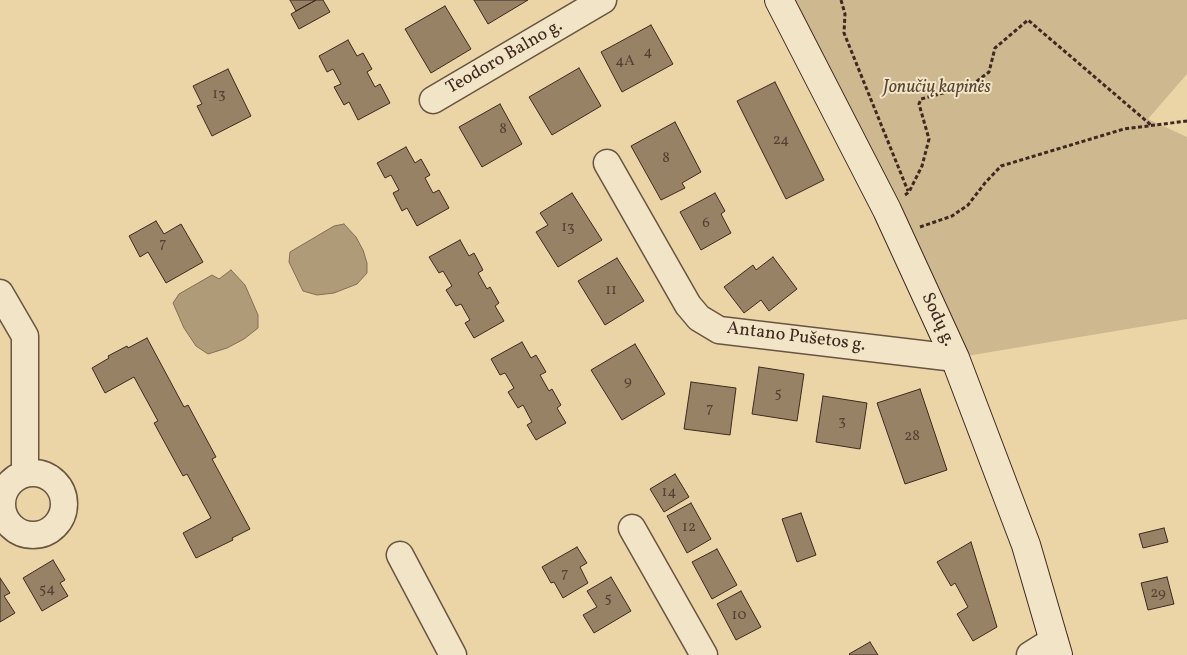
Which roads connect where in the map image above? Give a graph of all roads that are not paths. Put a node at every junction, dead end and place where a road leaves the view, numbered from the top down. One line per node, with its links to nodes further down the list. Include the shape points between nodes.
1 (603, 0): 3 (street, Teodoro Balno g.)
2 (779, 0): 6 (main road, Sodų g., via 887,210)
3 (433, 100)
4 (607, 163): 6 (street, Antano Pušetos g., via 688,305 699,318 719,330)
5 (0, 293): 7 (street, via 25,336)
6 (955, 358): 12 (main road, Sodų g., via 1026,545)
7 (25, 473): 8 (street, via 9,483); 10 (street, via 35,472 53,480 63,496 62,516 57,524 40,534)
8 (1, 502): 10 (street, via 6,520 13,528)
9 (632, 528): 14 (street)
10 (10, 537)
11 (400, 555): 13 (street)
12 (1056, 647): 15 (street)
13 (453, 655)
14 (704, 655)
15 (1030, 655)

